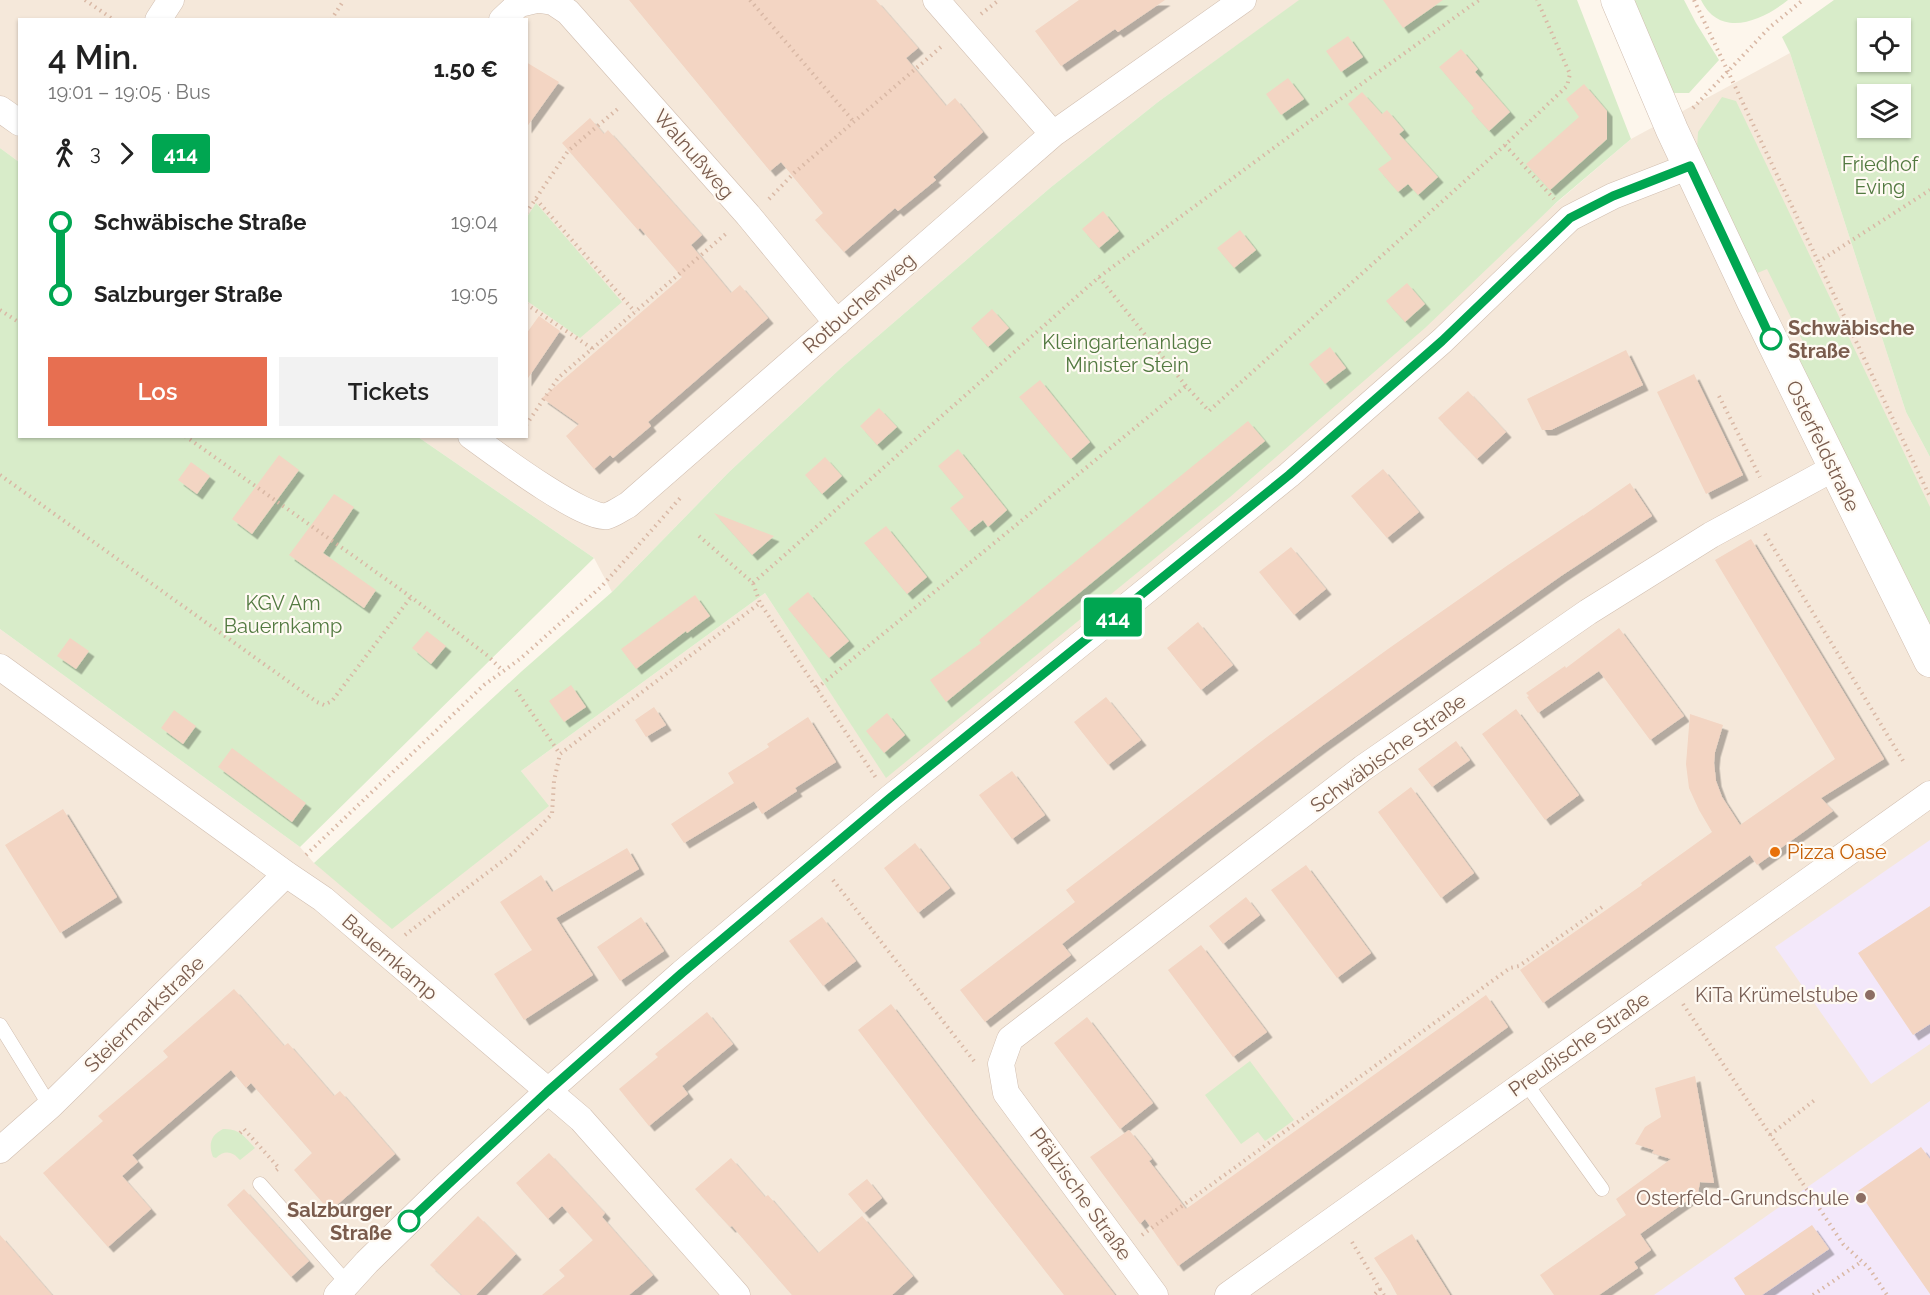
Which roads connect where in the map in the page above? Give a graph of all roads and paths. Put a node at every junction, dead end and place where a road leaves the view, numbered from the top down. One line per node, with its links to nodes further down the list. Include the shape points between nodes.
1 (86, 0): 14 (path)
2 (171, 0): 15 (street)
3 (344, 0): 16 (path)
4 (538, 0): 17 (street, Walnußweg, via 519,4); 20 (street, Walnußweg, via 553,2 568,12)
5 (750, 0): 23 (path)
6 (936, 0): 18 (street)
7 (999, 0): 18 (path)
8 (1243, 0): 25 (street, Rotbuchenweg)
9 (1479, 0): 34 (path)
10 (1537, 0): 26 (path, via 1570,74 1560,94)
11 (1617, 0): 24 (street, Osterfeldstraße)
12 (1694, 0): 19 (path)
13 (1803, 0): 19 (path)
14 (111, 18)
15 (159, 18)
16 (332, 18)
17 (504, 18)
18 (962, 29): 23 (path); 25 (street)
19 (1728, 70): 24 (path); 33 (path)
20 (638, 91): 29 (path, via 568,151); 31 (street, Walnußweg)
21 (0, 109): 22 (street)
22 (18, 122)
23 (854, 122): 31 (path)
24 (1672, 130): 27 (street, Osterfeldstraße)
25 (1053, 134): 39 (street, Rotbuchenweg)
26 (1505, 145): 32 (path); 41 (path, via 1209,411)
27 (1690, 166): 32 (street, via 1613,196); 46 (street, Osterfeldstraße)
28 (1930, 190): 33 (path)
29 (536, 199): 30 (path); 37 (path)
30 (528, 210)
31 (748, 215): 37 (path); 39 (street, Walnußweg)
32 (1570, 218): 63 (street, via 1442,341 1289,475)
33 (1818, 262): 49 (path)
34 (1099, 277): 41 (path); 52 (path)
35 (528, 305): 40 (path)
36 (0, 310): 38 (path)
37 (635, 312): 40 (path)
38 (18, 322)
39 (837, 323): 45 (street, Rotbuchenweg, via 628,505 607,516 593,514 549,490)
40 (593, 350): 43 (path, via 558,378)
41 (1186, 386): 58 (path)
42 (1719, 396): 50 (path)
43 (528, 422)
44 (189, 438): 53 (path)
45 (474, 438)
46 (1834, 468): 50 (street, Schwäbische Straße); 55 (street, Osterfeldstraße)
47 (0, 475): 53 (path, via 324,705 332,701)
48 (690, 489): 57 (path, via 602,586)
49 (1930, 497)
50 (1762, 508): 61 (path); 73 (street, Schwäbische Straße, via 1588,612 1363,768 1010,1039 1001,1064)
51 (699, 536): 52 (path)
52 (753, 583): 54 (path)
53 (411, 597): 57 (path)
54 (760, 603): 58 (path); 60 (path)
55 (1930, 661)
56 (0, 667): 65 (street, Bauernkamp)
57 (503, 671): 65 (path)
58 (817, 688): 63 (path)
59 (516, 690): 60 (path)
60 (560, 753): 67 (path, via 552,814 512,854)
61 (1905, 764)
62 (1930, 794): 71 (street, Preußische Straße)
63 (890, 798): 64 (street)
64 (818, 860): 70 (path); 72 (street)
65 (286, 874): 67 (street, Bauernkamp, via 323,899); 75 (street, Steiermarkstraße)
66 (1605, 905): 82 (path, via 1519,966 1510,968)
67 (383, 951): 72 (street, Bauernkamp)
68 (1683, 1004): 77 (path)
69 (0, 1025): 75 (lane)
70 (975, 1062)
71 (1525, 1082): 80 (lane); 88 (street, Preußische Straße)
72 (547, 1092): 84 (street); 86 (street, Bauernkamp, via 581,1119)
73 (1006, 1093): 82 (street, Pfälzische Straße)
74 (1816, 1099): 77 (path)
75 (50, 1106): 78 (street, Steiermarkstraße)
76 (240, 1132): 79 (path, via 244,1129 279,1168)
77 (1770, 1135): 83 (path, via 1843,1244)
78 (0, 1150)
79 (260, 1184): 84 (lane)
80 (1602, 1189)
81 (1352, 1242): 85 (path)
82 (1122, 1250): 87 (street, Pfälzische Straße)
83 (1861, 1262): 91 (path); 92 (path)
84 (342, 1289)
85 (1380, 1289): 89 (path); 90 (path)
86 (737, 1295)
87 (1155, 1295)
88 (1228, 1295)
89 (1374, 1295)
90 (1384, 1295)
91 (1813, 1295)
92 (1887, 1295)

